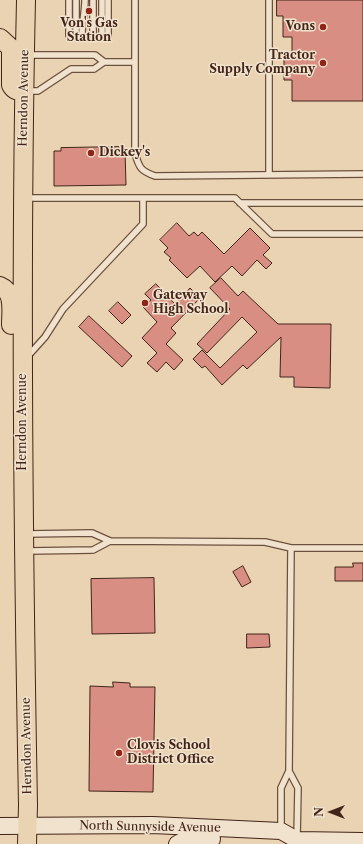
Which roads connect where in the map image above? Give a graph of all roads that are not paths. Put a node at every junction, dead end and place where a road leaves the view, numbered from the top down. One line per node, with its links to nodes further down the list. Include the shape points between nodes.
1 (26, 0): 15 (main road, Herndon Avenue)
2 (69, 0): 10 (lane)
3 (76, 0): 11 (lane)
4 (85, 0): 12 (lane)
5 (93, 0): 13 (lane)
6 (102, 0): 7 (lane, via 105,35)
7 (108, 0)
8 (135, 0): 17 (lane)
9 (269, 0): 20 (lane)
10 (69, 35)
11 (76, 35)
12 (82, 35)
13 (93, 35)
14 (0, 38): 18 (main road, via 11,48 11,85 17,91)
15 (25, 55): 16 (lane, via 95,55); 18 (main road, Herndon Avenue)
16 (104, 62): 17 (lane); 18 (lane, via 94,68 72,69 38,91)
17 (135, 62): 20 (lane, via 135,153 138,165 146,173 156,176)
18 (24, 91): 21 (main road, Herndon Avenue)
19 (363, 174): 20 (lane)
20 (269, 175)
21 (24, 198): 22 (lane); 27 (main road, Herndon Avenue)
22 (144, 199): 23 (lane, via 235,198); 27 (lane, via 143,224 63,309 46,337)
23 (240, 202): 24 (lane); 25 (lane, via 272,234)
24 (363, 203)
25 (363, 234)
26 (0, 286): 28 (main road, via 7,290 11,301 11,371)
27 (23, 361): 28 (main road, Herndon Avenue)
28 (23, 431): 30 (main road, Herndon Avenue)
29 (110, 541): 30 (lane, via 92,533); 30 (lane, via 94,550); 31 (lane, via 266,542)
30 (24, 543): 35 (main road, Herndon Avenue)
31 (291, 548): 32 (lane); 33 (lane)
32 (363, 548)
33 (290, 771): 37 (lane, via 298,788); 37 (lane, via 281,788)
34 (0, 826): 35 (main road, North Sunnyside Avenue)
35 (27, 826): 36 (main road, North Sunnyside Avenue, via 153,825); 39 (main road, Herndon Avenue)
36 (245, 830): 37 (main road, North Sunnyside Avenue); 40 (main road, via 217,839 187,839)
37 (290, 838): 38 (main road, North Sunnyside Avenue)
38 (363, 841)
39 (27, 844)
40 (177, 844)

